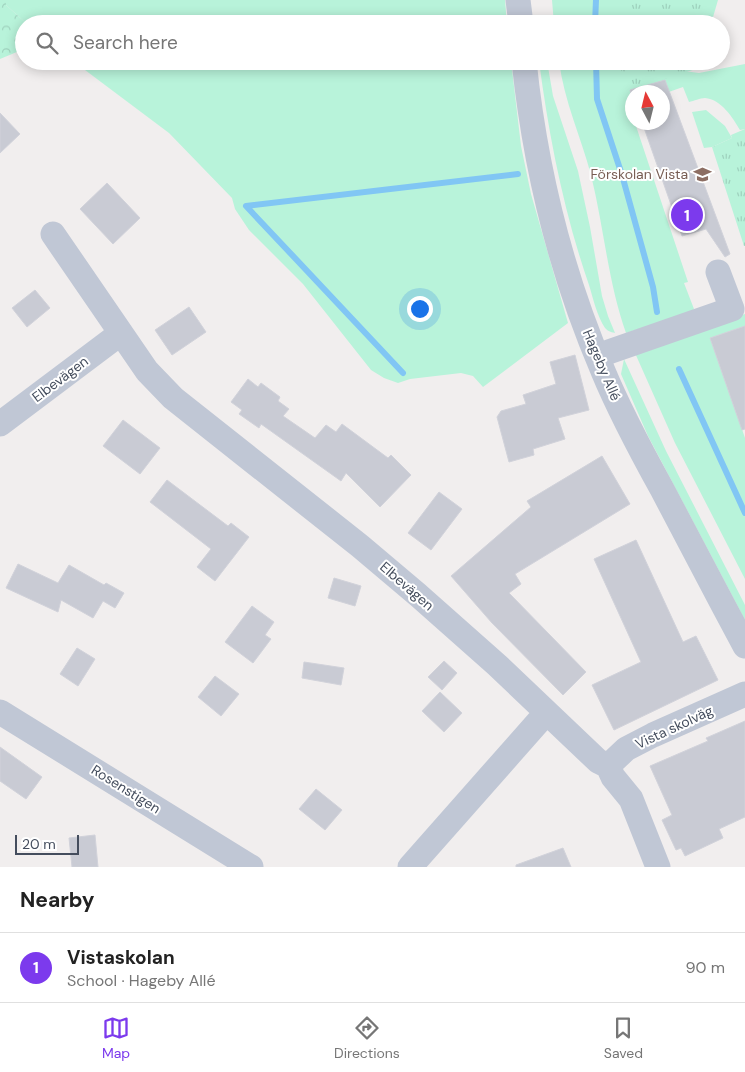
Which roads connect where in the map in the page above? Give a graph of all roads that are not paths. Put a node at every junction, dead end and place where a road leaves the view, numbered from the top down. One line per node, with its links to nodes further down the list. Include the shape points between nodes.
1 (518, 0): 2 (street)
2 (520, 15)
3 (525, 70): 7 (street, Hageby Allé, via 546,198)
4 (53, 234): 6 (street, Elbevägen)
5 (718, 272): 7 (street, via 732,309)
6 (121, 333): 8 (street, Elbevägen); 12 (street, Elbevägen, via 147,370 173,398 360,546 497,665)
7 (597, 356): 9 (street, Hageby Allé, via 636,440)
8 (0, 424)
9 (745, 646)
10 (745, 694): 13 (street, Vista skolväg, via 626,749)
11 (0, 712): 14 (street, Rosenstigen)
12 (546, 713): 13 (street, Elbevägen, via 598,761); 15 (street)
13 (608, 766): 16 (street, Elbevägen, via 631,799)
14 (251, 867)
15 (410, 867)
16 (658, 867)

